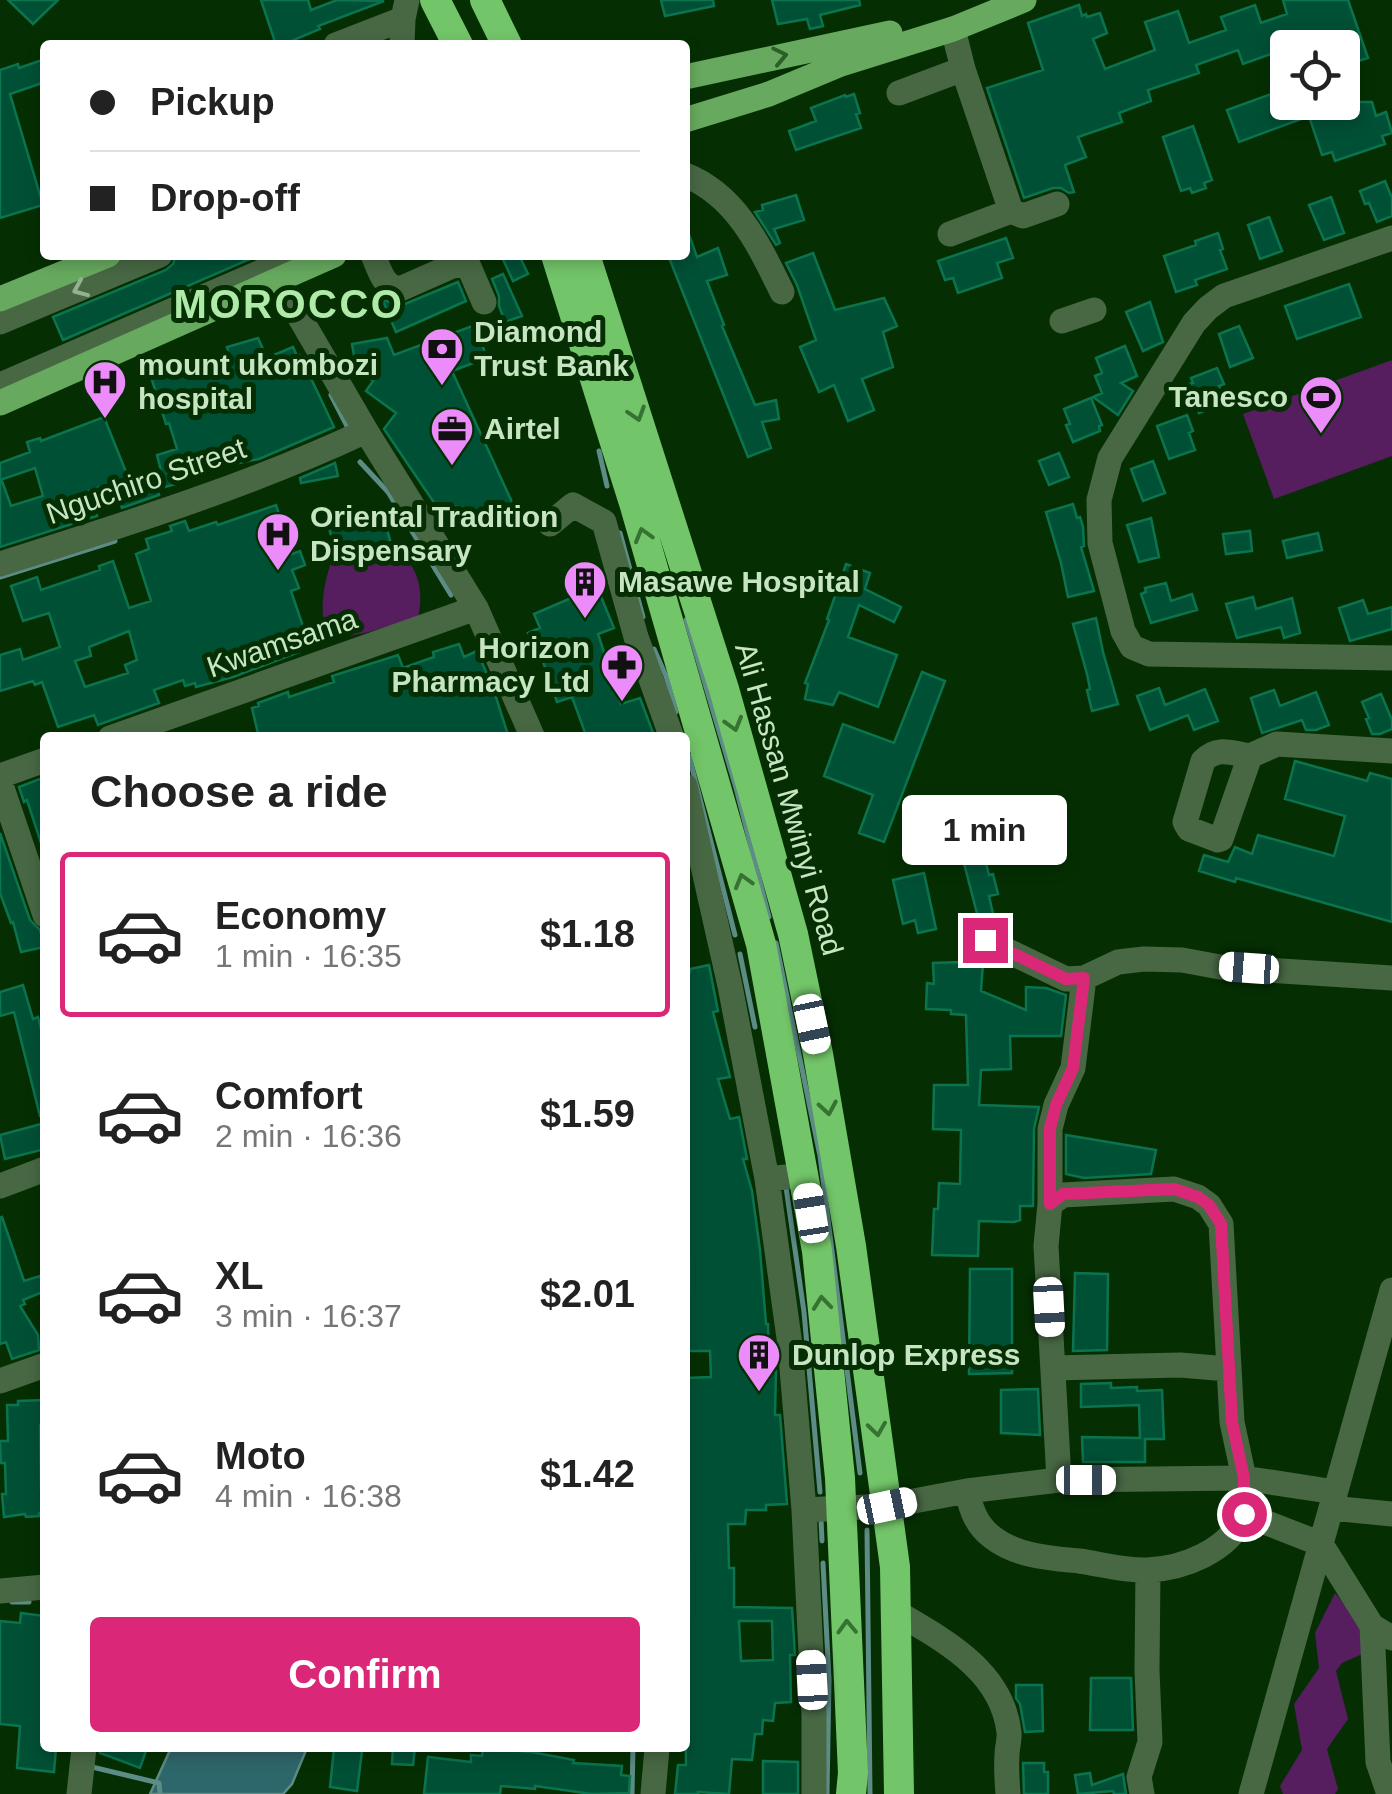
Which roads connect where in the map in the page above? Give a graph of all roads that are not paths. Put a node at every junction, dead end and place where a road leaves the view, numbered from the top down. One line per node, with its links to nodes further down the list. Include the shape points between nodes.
1 (435, 0): 7 (highway)
2 (485, 0): 8 (highway)
3 (1010, 2): 5 (main road); 10 (main road, one-way to 3)
4 (404, 22): 6 (street)
5 (953, 29): 9 (street); 12 (main road)
6 (351, 40)
7 (455, 40)
8 (505, 40)
9 (963, 69): 11 (street); 15 (street)
10 (690, 75)
11 (899, 93)
12 (690, 118)
13 (690, 177): 26 (street, via 728,202)
14 (1057, 204): 15 (street, via 1023,216)
15 (1011, 211): 16 (street)
16 (950, 234)
17 (1392, 238): 40 (street, via 1224,296 1208,308 1110,458 1100,500 1100,543 1127,642 1139,652)
18 (89, 260): 27 (main road)
19 (148, 260): 30 (street, one-way to 30)
20 (289, 260): 32 (street)
21 (323, 260): 25 (main road)
22 (375, 260): 28 (street, via 392,288 462,265)
23 (558, 260): 38 (highway, one-way to 23)
24 (587, 260): 51 (highway, Ali Hassan Mwinyi Road, one-way to 51, via 724,689)
25 (278, 280): 33 (main road); 34 (street)
26 (782, 292)
27 (0, 299)
28 (484, 302)
29 (1094, 310): 31 (street)
30 (0, 322)
31 (1062, 322)
32 (0, 386)
33 (0, 403)
34 (366, 431): 36 (street, Nguchiro Street, via 292,464); 37 (street)
35 (550, 524): 39 (street, via 573,505 604,522)
36 (0, 564)
37 (476, 608): 41 (street, Kwamsama); 42 (street)
38 (670, 626): 39 (street); 45 (highway)
39 (636, 637): 43 (street)
40 (1392, 658)
41 (127, 732)
42 (530, 732)
43 (670, 732)
44 (1392, 751): 46 (street, via 1277,744)
45 (695, 752): 53 (highway, one-way to 45)
46 (1250, 756)
47 (40, 762): 48 (street)
48 (0, 779): 50 (street)
49 (690, 808): 54 (street)
50 (40, 900)
51 (793, 934): 53 (street); 72 (highway, Ali Hassan Mwinyi Road, one-way to 72, via 851,1246)
52 (985, 940): 55 (street, via 1066,979)
53 (762, 944): 54 (street); 57 (highway)
54 (723, 955): 59 (street)
55 (1084, 978): 56 (street, via 1144,959); 61 (street, via 1073,1068 1050,1128)
56 (1392, 978)
57 (804, 1175): 59 (street); 74 (highway, one-way to 57)
58 (40, 1179): 60 (street)
59 (767, 1179): 73 (street)
60 (0, 1186)
61 (1050, 1204): 65 (street); 66 (street, via 1063,1194 1174,1189 1209,1205 1221,1224)
62 (1392, 1290): 63 (street)
63 (1387, 1329): 71 (street)
64 (40, 1367): 67 (street)
65 (1053, 1368): 66 (street); 69 (street)
66 (1228, 1369): 68 (street)
67 (0, 1381)
68 (1244, 1478): 69 (street); 71 (street); 75 (street)
69 (1059, 1480): 70 (street)
70 (967, 1491): 72 (street); 78 (street, via 972,1514 990,1536 1015,1550)
71 (1333, 1500): 76 (street); 77 (street)
72 (887, 1506): 74 (street); 81 (highway, Ali Hassan Mwinyi Road)
73 (804, 1510): 74 (street); 87 (street)
74 (842, 1510): 88 (highway, one-way to 74)
75 (1244, 1514): 77 (street); 78 (street, via 1208,1554)
76 (1392, 1514)
77 (1322, 1544): 82 (street); 92 (street)
78 (1148, 1570): 91 (street, via 1150,1742 1139,1777)
79 (40, 1587): 80 (street)
80 (0, 1591)
81 (896, 1612): 89 (highway, Ali Hassan Mwinyi Road); 90 (street, via 946,1641 992,1684 1006,1714)
82 (1382, 1632): 93 (street, via 1378,1762)
83 (84, 1752): 85 (street)
84 (657, 1752): 86 (street)
85 (79, 1794)
86 (653, 1794)
87 (814, 1794)
88 (852, 1794)
89 (899, 1794)
90 (1008, 1794)
91 (1142, 1794)
92 (1251, 1794)
93 (1389, 1794)

